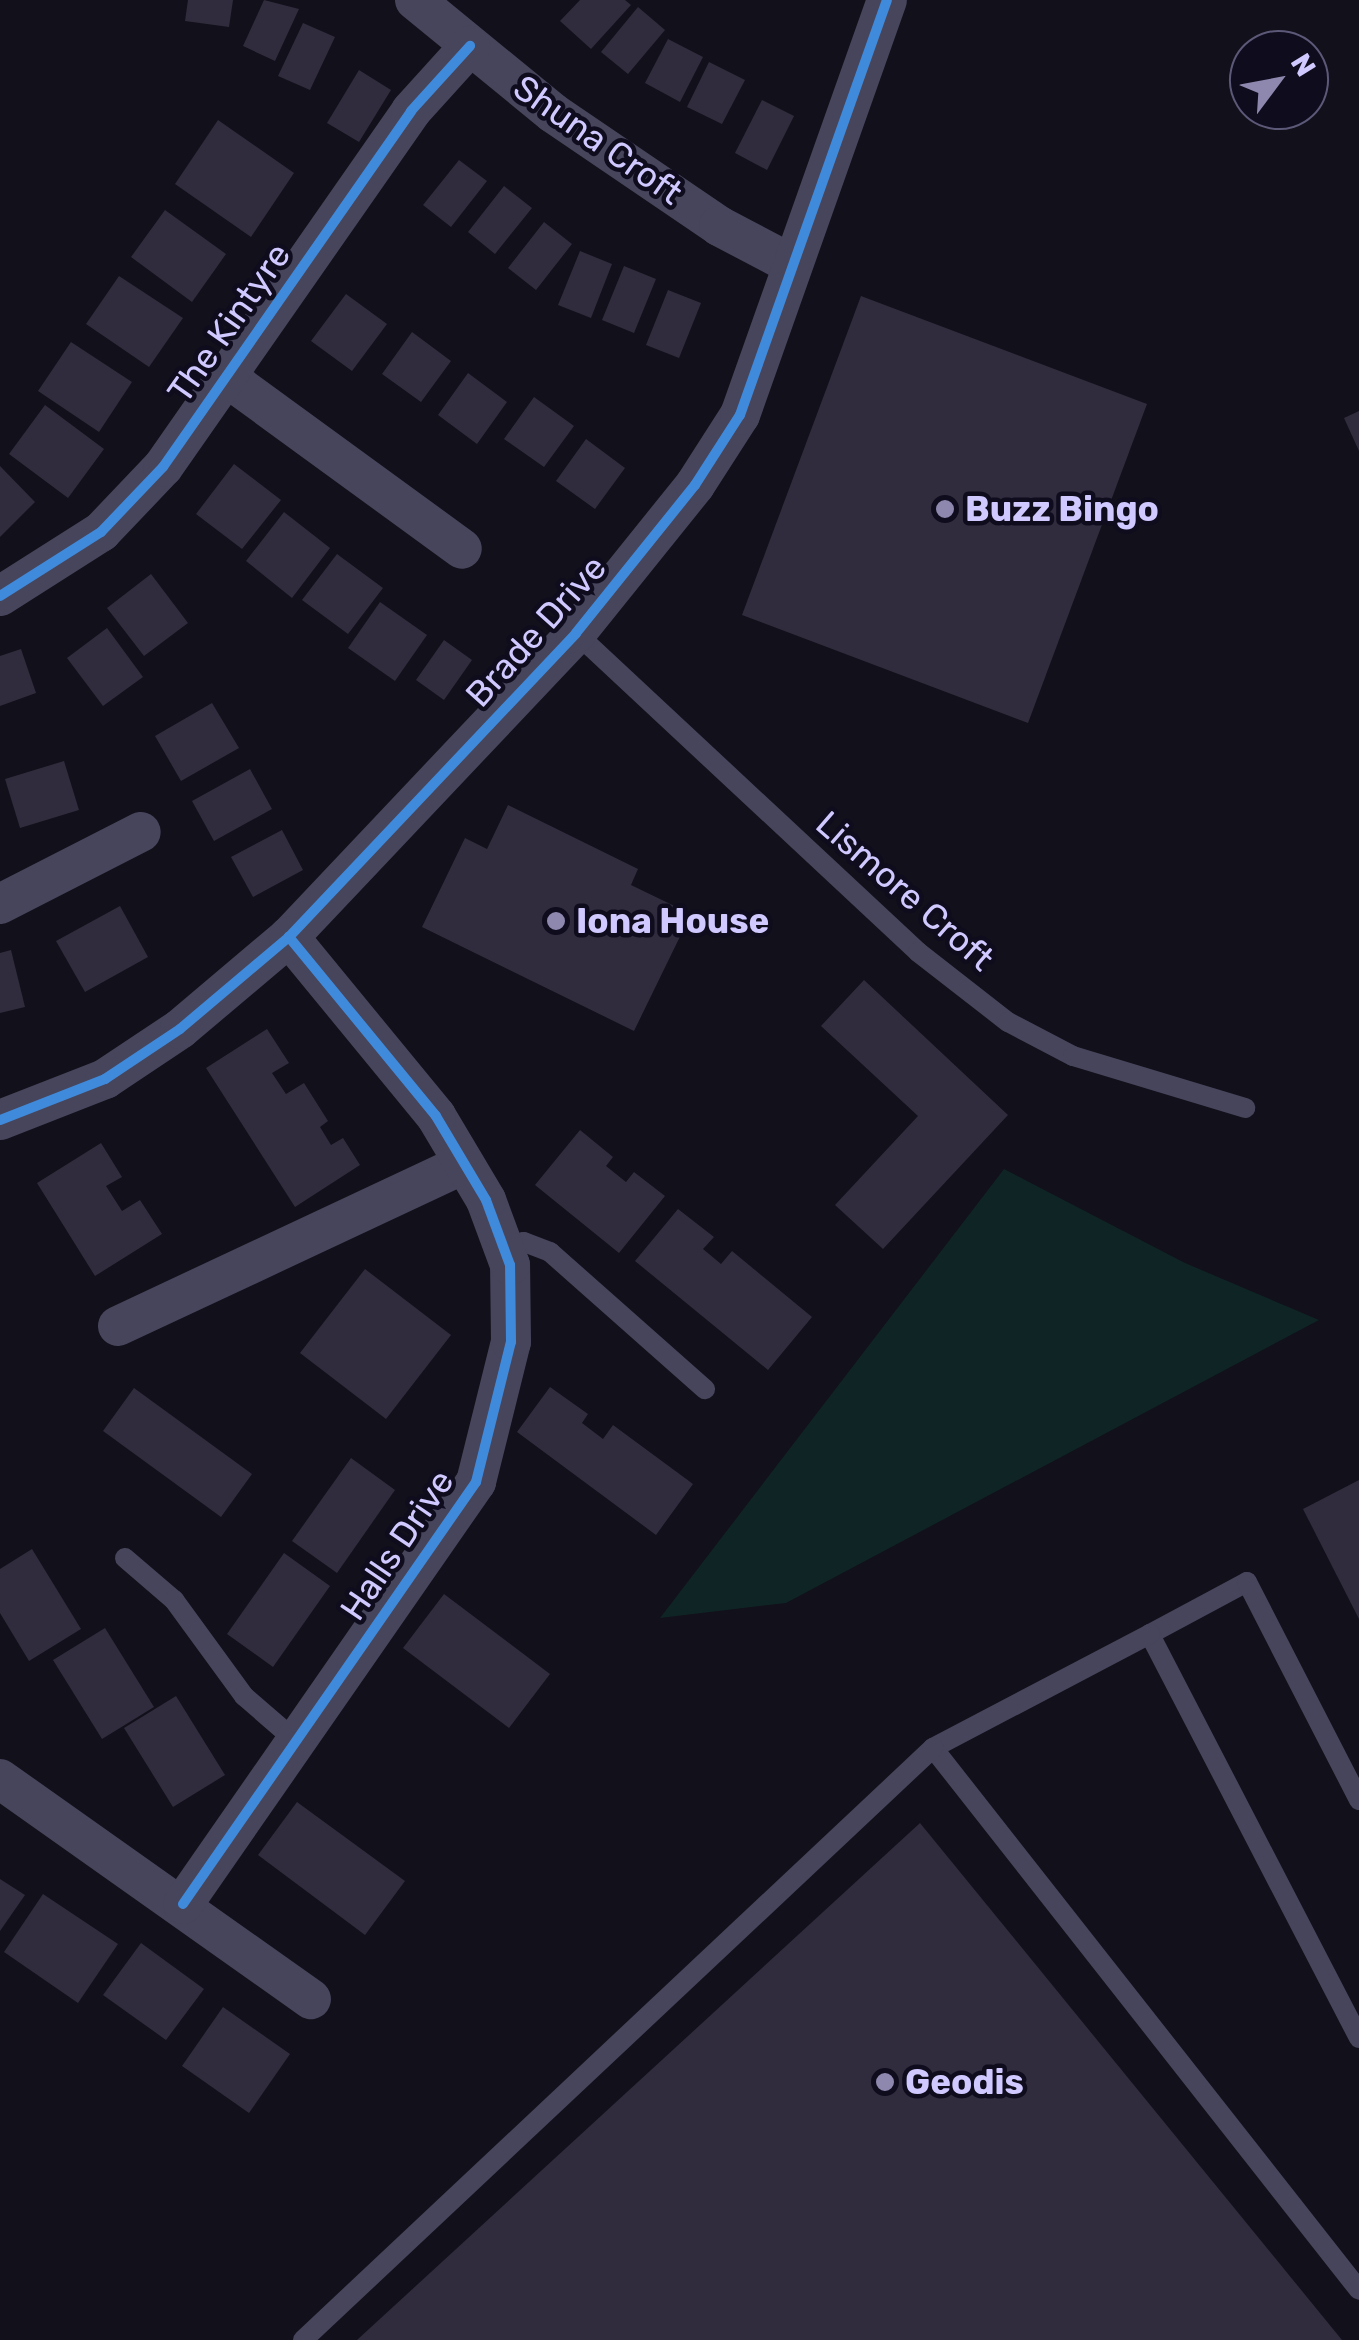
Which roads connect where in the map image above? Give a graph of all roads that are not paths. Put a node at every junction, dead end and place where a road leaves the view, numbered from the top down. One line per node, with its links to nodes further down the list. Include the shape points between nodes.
1 (416, 0): 3 (street, Shuna Croft)
2 (887, 0): 4 (street, Brade Drive)
3 (470, 46): 4 (street, Shuna Croft, via 553,113 718,226); 5 (street, The Kintyre, via 411,110)
4 (792, 264): 8 (street, Brade Drive, via 740,415 696,484)
5 (225, 376): 6 (street, The Kintyre); 7 (street, The Kintyre, via 163,467 101,532)
6 (462, 549)
7 (0, 596)
8 (576, 633): 11 (street, Brade Drive); 12 (lane, Lismore Croft, via 918,952 1008,1022 1073,1056)
9 (142, 832): 10 (street)
10 (0, 904)
11 (289, 936): 13 (street, Brade Drive, via 180,1029 105,1079); 14 (street, Halls Drive, via 436,1116)
12 (1245, 1108)
13 (0, 1120)
14 (464, 1164): 15 (street, Halls Drive); 16 (street)
15 (503, 1246): 17 (lane, via 524,1242 550,1252); 20 (street, Halls Drive, via 510,1265 511,1342 476,1482)
16 (118, 1326)
17 (706, 1389)
18 (125, 1558): 20 (lane, via 174,1600 244,1696)
19 (1150, 1634): 21 (lane); 23 (lane, via 1247,1582); 26 (lane)
20 (296, 1741): 24 (street, Halls Drive)
21 (933, 1748): 27 (lane); 28 (lane)
22 (0, 1779): 24 (street)
23 (1359, 1800)
24 (183, 1904): 25 (street)
25 (311, 2000)
26 (1359, 2038)
27 (1359, 2290)
28 (304, 2340)

